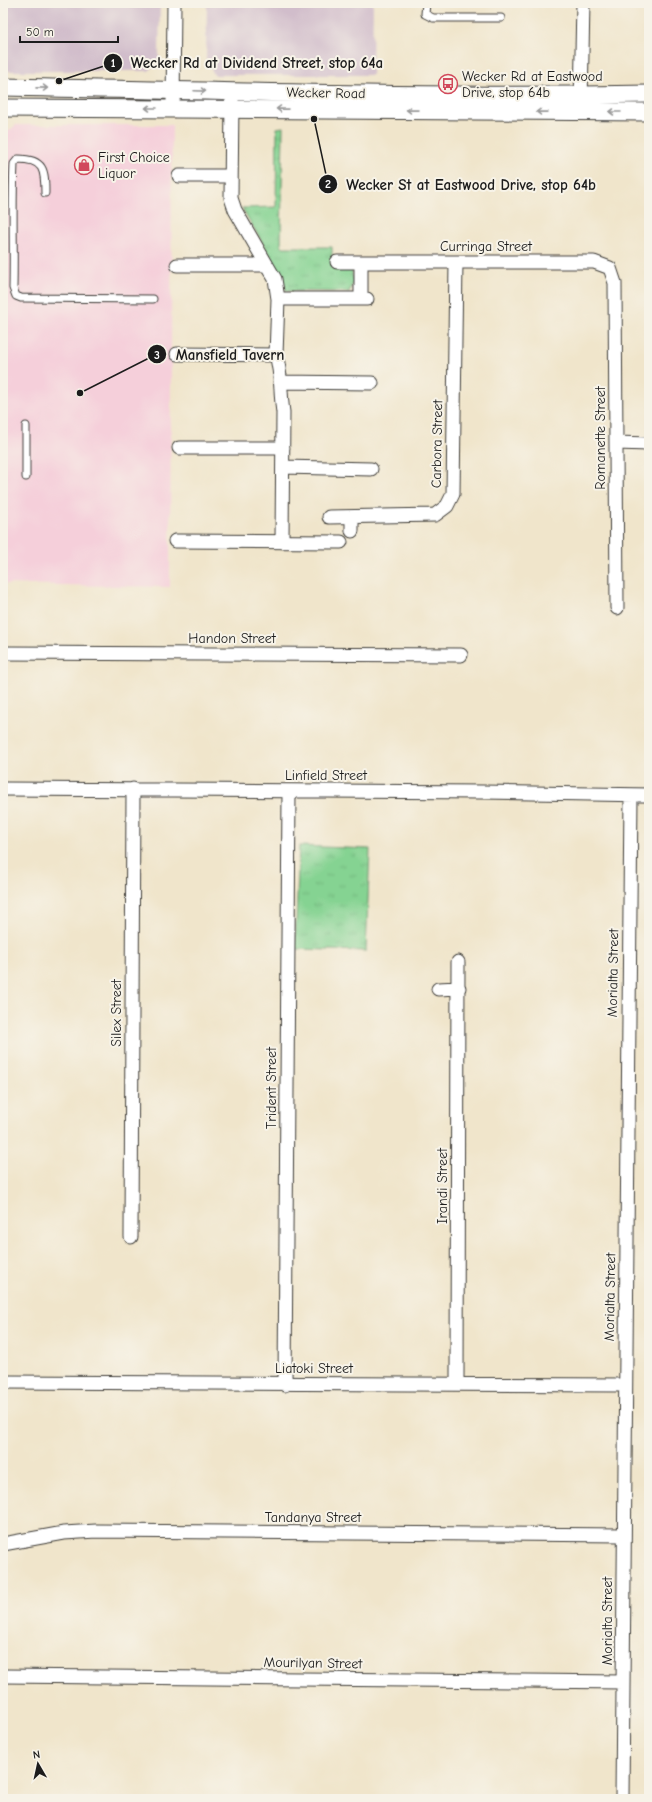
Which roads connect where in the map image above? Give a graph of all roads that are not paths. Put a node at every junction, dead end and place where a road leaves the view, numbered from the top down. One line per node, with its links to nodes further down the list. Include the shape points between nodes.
1 (174, 3): 6 (street)
2 (426, 3): 4 (lane, via 425,14 433,18)
3 (583, 3): 9 (street)
4 (501, 18)
5 (3, 87): 6 (street, Wecker Road, one-way to 6)
6 (174, 91): 8 (street, Wecker Road, one-way to 8); 11 (street)
7 (649, 94): 9 (street, Wecker Road)
8 (232, 101): 9 (street, Wecker Road); 11 (street, Wecker Road); 14 (street)
9 (581, 104): 12 (street, Wecker Road, one-way to 9)
10 (3, 108): 11 (street, Wecker Road, one-way to 10)
11 (174, 108)
12 (649, 112)
13 (179, 176): 14 (street)
14 (230, 176): 20 (street, via 231,198 235,210)
15 (45, 193): 22 (lane, via 45,174 39,165 30,159 18,159 14,164 12,202 13,288 16,296)
16 (337, 262): 18 (street, Curringa Street)
17 (456, 262): 18 (street, Curringa Street); 21 (street, Curringa Street, via 594,262); 37 (street, Carbora Street, via 453,494 447,506 435,515)
18 (362, 263): 23 (street, via 364,295)
19 (177, 265): 20 (street)
20 (267, 265): 23 (street, via 275,279)
21 (610, 268): 29 (street, Romanette Street, via 615,283)
22 (153, 299)
23 (278, 299): 25 (street)
24 (177, 354): 25 (street)
25 (276, 355): 26 (street)
26 (280, 382): 27 (street); 32 (street)
27 (372, 383)
28 (26, 426): 35 (lane)
29 (616, 443): 30 (street); 42 (street, Romanette Street)
30 (649, 444)
31 (179, 448): 32 (street)
32 (283, 448): 33 (street)
33 (283, 467): 34 (street); 40 (street)
34 (371, 469)
35 (26, 477)
36 (329, 517): 37 (street, Carbora Street)
37 (352, 517): 38 (street)
38 (352, 531)
39 (175, 541): 40 (street)
40 (282, 542): 41 (street)
41 (341, 542)
42 (617, 608)
43 (3, 653): 44 (street, Handon Street)
44 (461, 655)
45 (3, 789): 46 (street, Linfield Street)
46 (133, 789): 47 (street, Linfield Street); 53 (street, Silex Street)
47 (289, 791): 48 (street, Linfield Street); 56 (street, Trident Street)
48 (631, 795): 49 (street, Linfield Street); 57 (street, Morialta Street)
49 (649, 795)
50 (458, 962): 51 (street, Irandi Street)
51 (458, 988): 52 (street); 55 (street, Irandi Street)
52 (438, 989)
53 (130, 1237)
54 (3, 1382): 56 (street, Liatoki Street)
55 (457, 1383): 56 (street, Liatoki Street); 57 (street, Liatoki Street)
56 (285, 1385)
57 (625, 1385): 58 (street, Morialta Street)
58 (624, 1535): 59 (street, Tandanya Street, via 96,1531 64,1533); 61 (street, Morialta Street)
59 (3, 1544)
60 (3, 1676): 61 (street, Mourilyan Street)
61 (623, 1682): 62 (street, Morialta Street)
62 (622, 1799)

